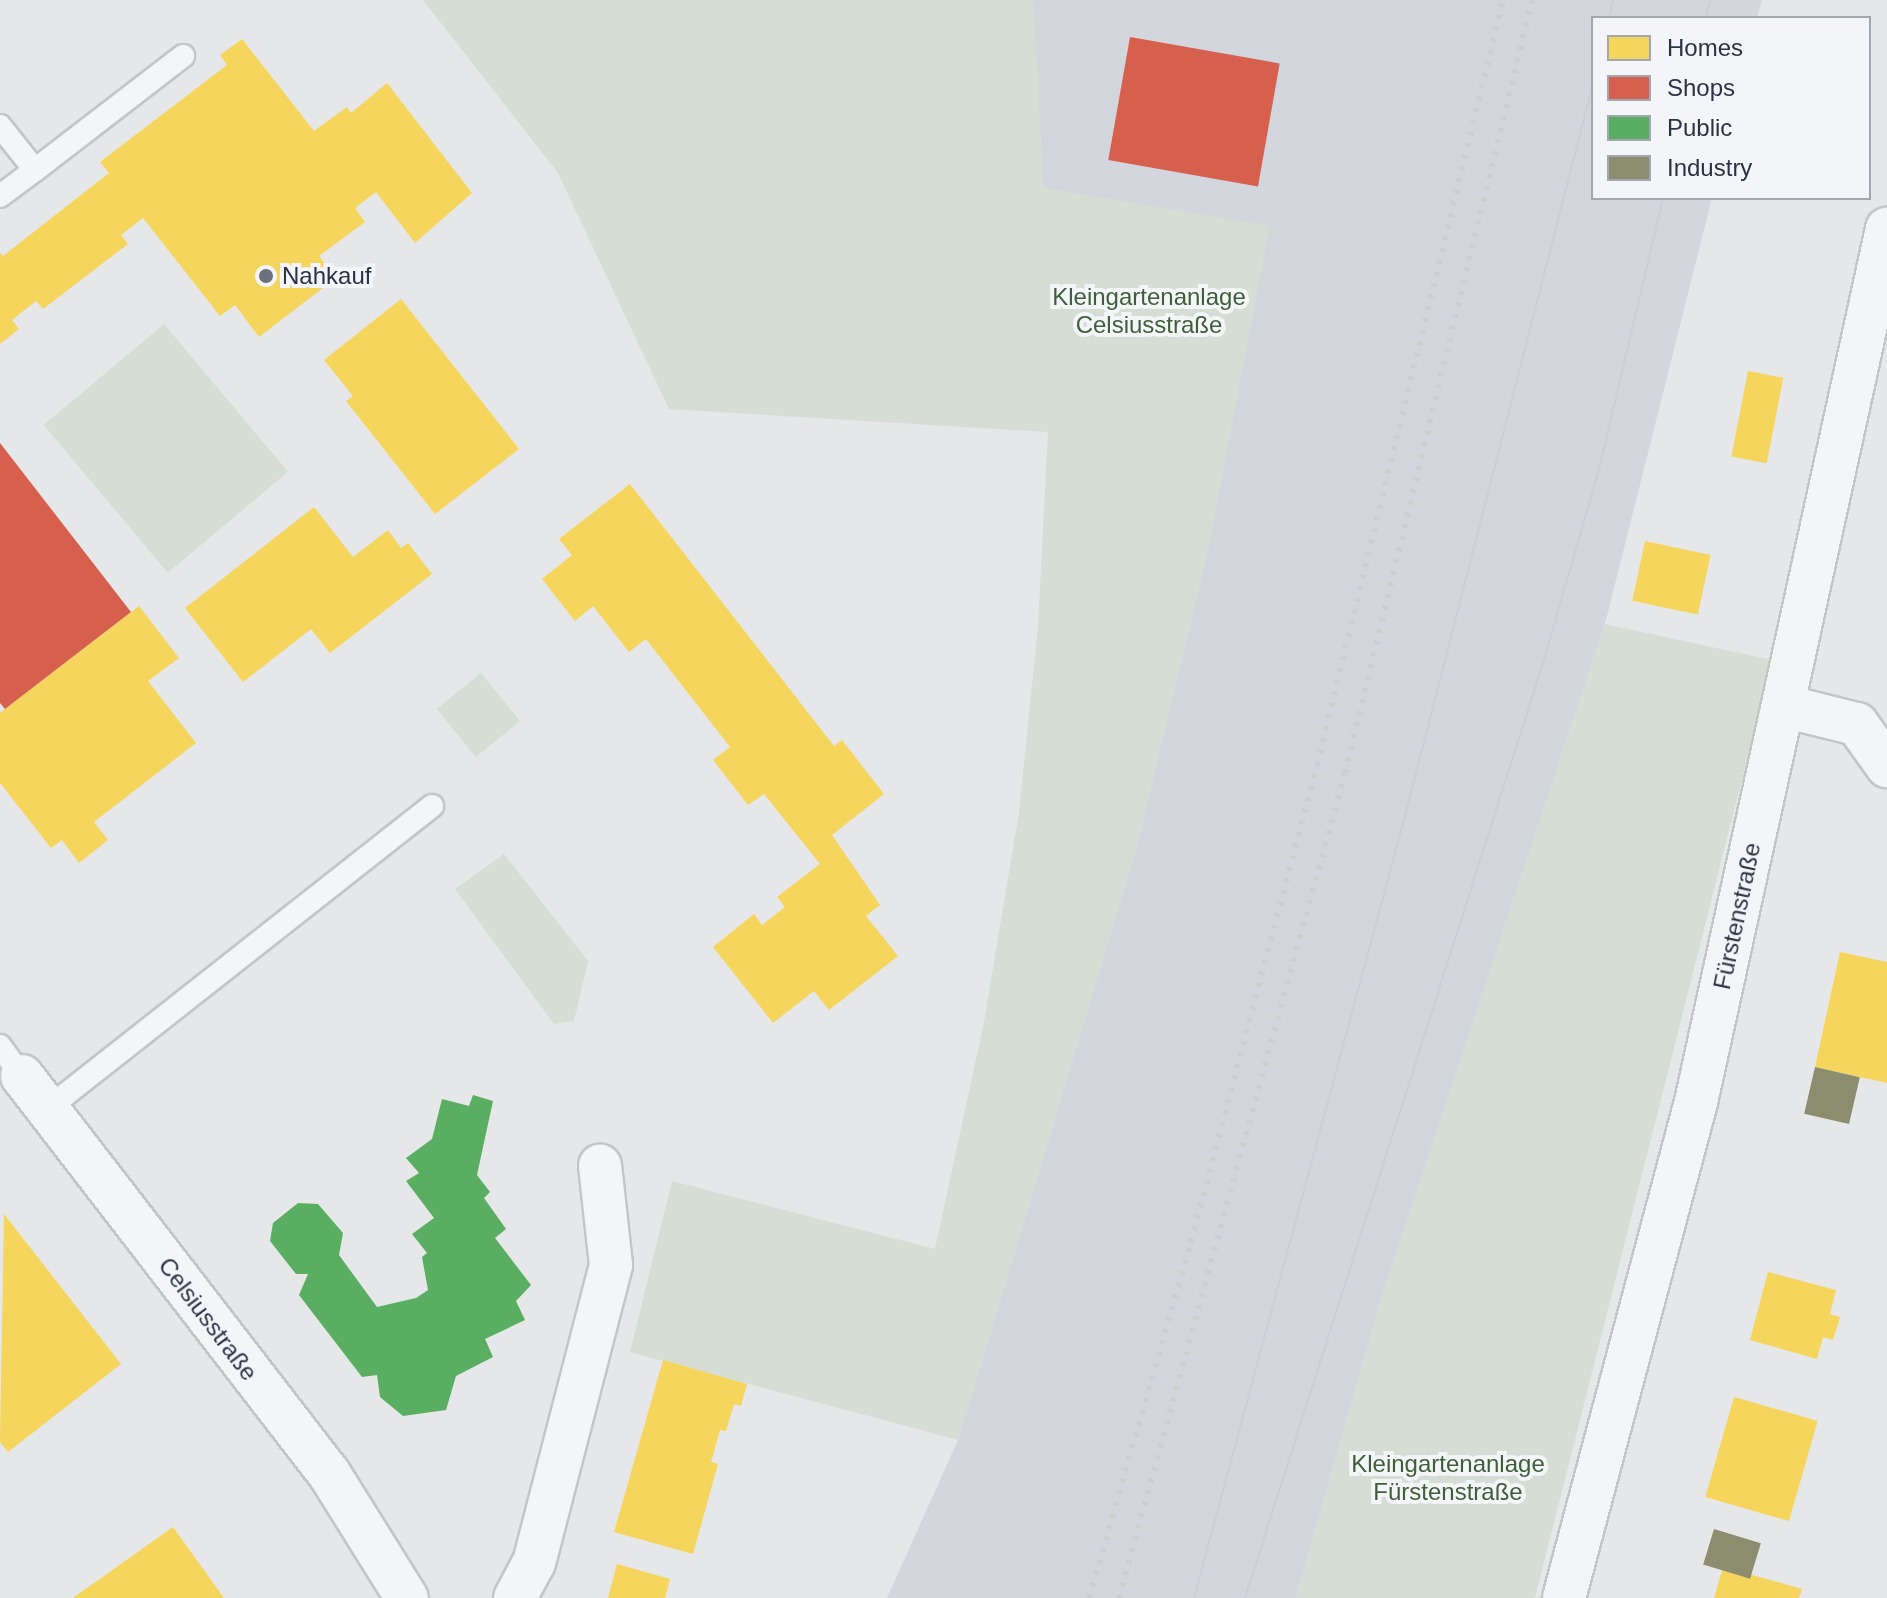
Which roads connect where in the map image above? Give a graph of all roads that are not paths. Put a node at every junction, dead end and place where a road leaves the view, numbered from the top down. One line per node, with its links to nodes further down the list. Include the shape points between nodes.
1 (183, 56): 3 (lane)
2 (0, 126): 3 (lane)
3 (35, 170): 4 (lane)
4 (0, 196)
5 (1887, 229): 6 (street, Fürstenstraße)
6 (1784, 706): 7 (street, via 1857,724); 14 (street, Fürstenstraße, via 1696,1102)
7 (1887, 766)
8 (432, 806): 10 (lane)
9 (11, 1061): 10 (street, Celsiusstraße)
10 (47, 1109): 12 (street, Celsiusstraße, via 330,1475)
11 (600, 1166): 13 (street, via 611,1265 534,1563)
12 (407, 1598)
13 (515, 1598)
14 (1564, 1598)

